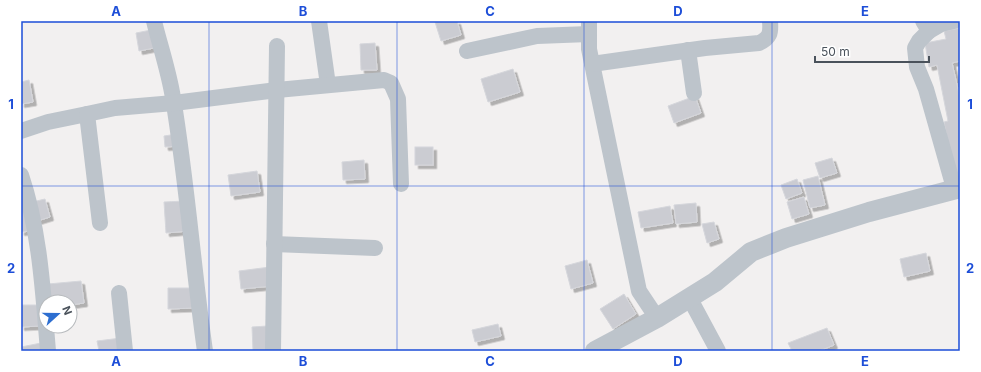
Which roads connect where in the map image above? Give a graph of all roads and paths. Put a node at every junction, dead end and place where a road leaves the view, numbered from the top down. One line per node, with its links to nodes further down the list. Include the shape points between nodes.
1 (154, 21): 14 (street)
2 (319, 21): 11 (street)
3 (770, 21): 8 (street, via 771,32 766,40 759,43)
4 (954, 21): 5 (street)
5 (926, 26): 19 (street, via 915,48 917,67)
6 (589, 27): 9 (street); 10 (street)
7 (277, 46): 12 (street)
8 (688, 50): 10 (street); 13 (street)
9 (467, 51)
10 (592, 64): 25 (street, via 639,291)
11 (328, 85): 12 (street); 18 (street, via 384,80 391,83 398,99)
12 (277, 90): 14 (street); 21 (street)
13 (694, 94)
14 (174, 104): 15 (street, via 115,108); 28 (street, via 185,175 194,278)
15 (87, 114): 16 (street); 20 (street)
16 (21, 131)
17 (21, 176): 26 (street, via 30,203)
18 (401, 184)
19 (957, 188): 24 (street, via 869,212 786,238 751,252 715,282)
20 (100, 223)
21 (274, 244): 22 (street); 29 (street)
22 (375, 248)
23 (119, 293): 27 (street)
24 (690, 297): 25 (street); 31 (street)
25 (657, 318): 30 (street)
26 (48, 351)
27 (124, 351)
28 (205, 351)
29 (273, 351)
30 (595, 351)
31 (718, 351)

